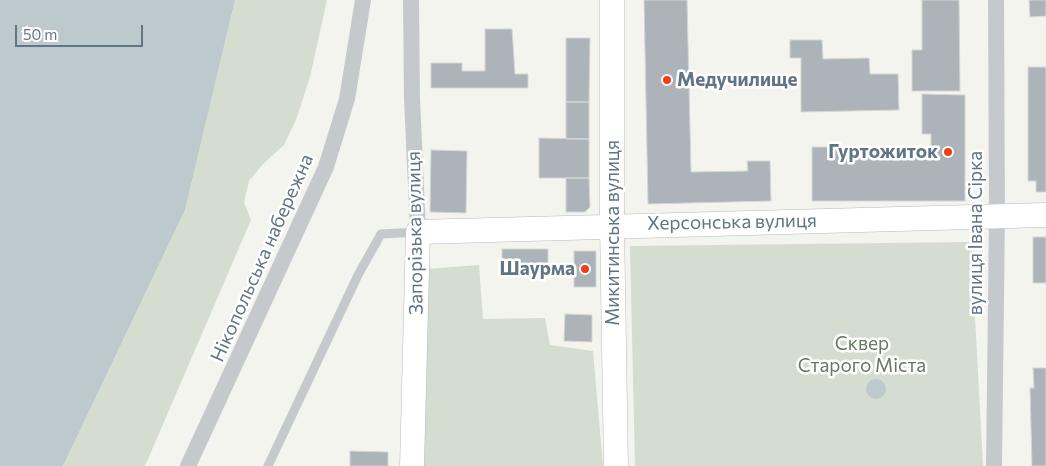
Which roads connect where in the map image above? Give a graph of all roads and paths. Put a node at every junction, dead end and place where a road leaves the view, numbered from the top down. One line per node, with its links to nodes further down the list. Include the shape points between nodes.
1 (363, 0): 9 (street, Нікопольська набережна, via 346,99 326,167)
2 (412, 0): 8 (street, Запорізька вулиця, via 412,99)
3 (612, 0): 7 (main road, Микитинська вулиця)
4 (996, 0): 6 (street, вулиця Івана Сірка)
5 (1046, 215): 6 (main road, Херсонська вулиця)
6 (997, 216): 7 (main road, Херсонська вулиця); 13 (street, вулиця Івана Сірка)
7 (612, 225): 8 (main road, Херсонська вулиця); 12 (main road, Микитинська вулиця)
8 (418, 232): 10 (lane, via 381,234 358,275); 11 (main road, Запорізька вулиця)
9 (188, 466)
10 (268, 466)
11 (412, 466)
12 (616, 466)
13 (994, 466)

